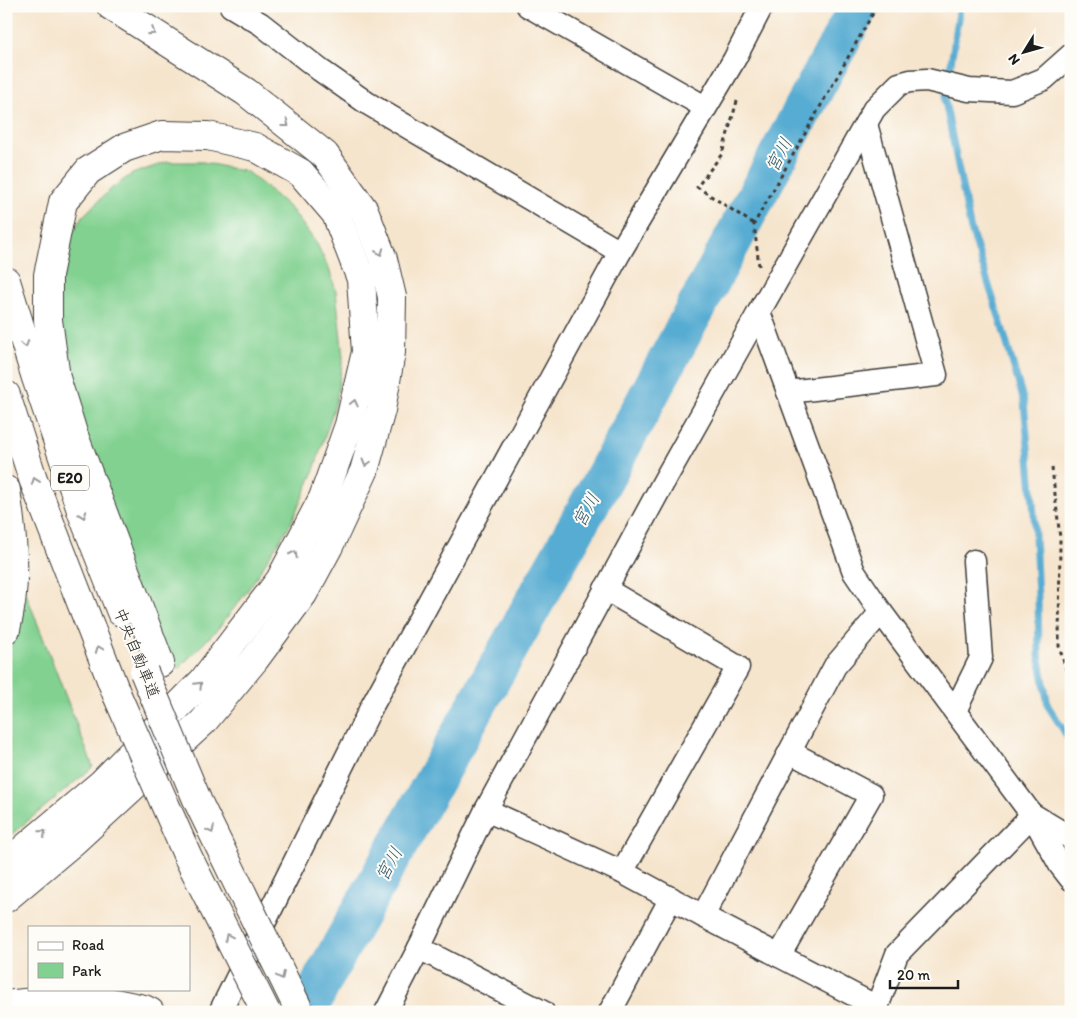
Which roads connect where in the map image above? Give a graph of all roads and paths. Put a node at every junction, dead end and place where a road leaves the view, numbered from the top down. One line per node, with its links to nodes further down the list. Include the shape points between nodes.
1 (111, 6): 34 (highway, one-way to 34, via 246,92 325,155 364,210 383,258 392,297 391,352 381,410 364,471 303,594 203,722 74,841)
2 (231, 6): 6 (street)
3 (528, 6): 9 (street)
4 (762, 6): 9 (street)
5 (877, 6): 11 (path)
6 (266, 15): 12 (street, via 320,70 367,103)
7 (1071, 55): 10 (street, via 1044,79 1012,92 969,90 927,80 899,84 874,109)
8 (738, 97): 11 (path, via 722,154 696,187)
9 (705, 107): 12 (street)
10 (866, 124): 15 (street); 16 (street, via 936,375)
11 (754, 224): 13 (path, via 759,265)
12 (620, 252): 42 (street, via 372,706)
13 (756, 273)
14 (6, 280): 24 (highway, 中央自動車道 / E20, one-way to 24, via 82,514)
15 (759, 312): 16 (street); 21 (street)
16 (788, 392): 22 (street, via 854,572)
17 (6, 395): 43 (highway, 中央自動車道 / E20, one-way to 17, bridge, via 188,857 117,695 33,479)
18 (1052, 468): 25 (path, via 1060,538 1060,646)
19 (6, 490): 23 (highway, via 15,574)
20 (974, 561): 26 (street, via 981,658)
21 (605, 589): 28 (street); 32 (street, via 738,667)
22 (881, 612): 26 (street); 27 (street, via 835,666)
23 (6, 629)
24 (152, 667): 31 (highway, one-way to 24, via 101,784 204,681 280,580 323,498 349,425 366,352 361,279 336,214 301,173 255,147 208,136 162,135 124,148 88,171 63,202 48,275 48,320 56,378); 44 (highway, 中央自動車道 / E20, one-way to 44, bridge, via 198,802)
25 (1071, 686)
26 (955, 711): 29 (street)
27 (790, 752): 36 (street); 38 (street, via 871,795)
28 (486, 810): 32 (street); 37 (street)
29 (1032, 815): 30 (street); 33 (street); 41 (street, via 897,954)
30 (1071, 838)
31 (6, 864)
32 (622, 872): 35 (street)
33 (1071, 879)
34 (6, 898)
35 (671, 898): 36 (street); 47 (street)
36 (703, 916): 38 (street)
37 (419, 948): 45 (street); 46 (street)
38 (780, 956): 41 (street)
39 (6, 1005): 40 (highway, via 52,1000 100,1000)
40 (147, 1010)
41 (881, 1010)
42 (220, 1012)
43 (266, 1012)
44 (300, 1012)
45 (386, 1012)
46 (544, 1012)
47 (610, 1012)

